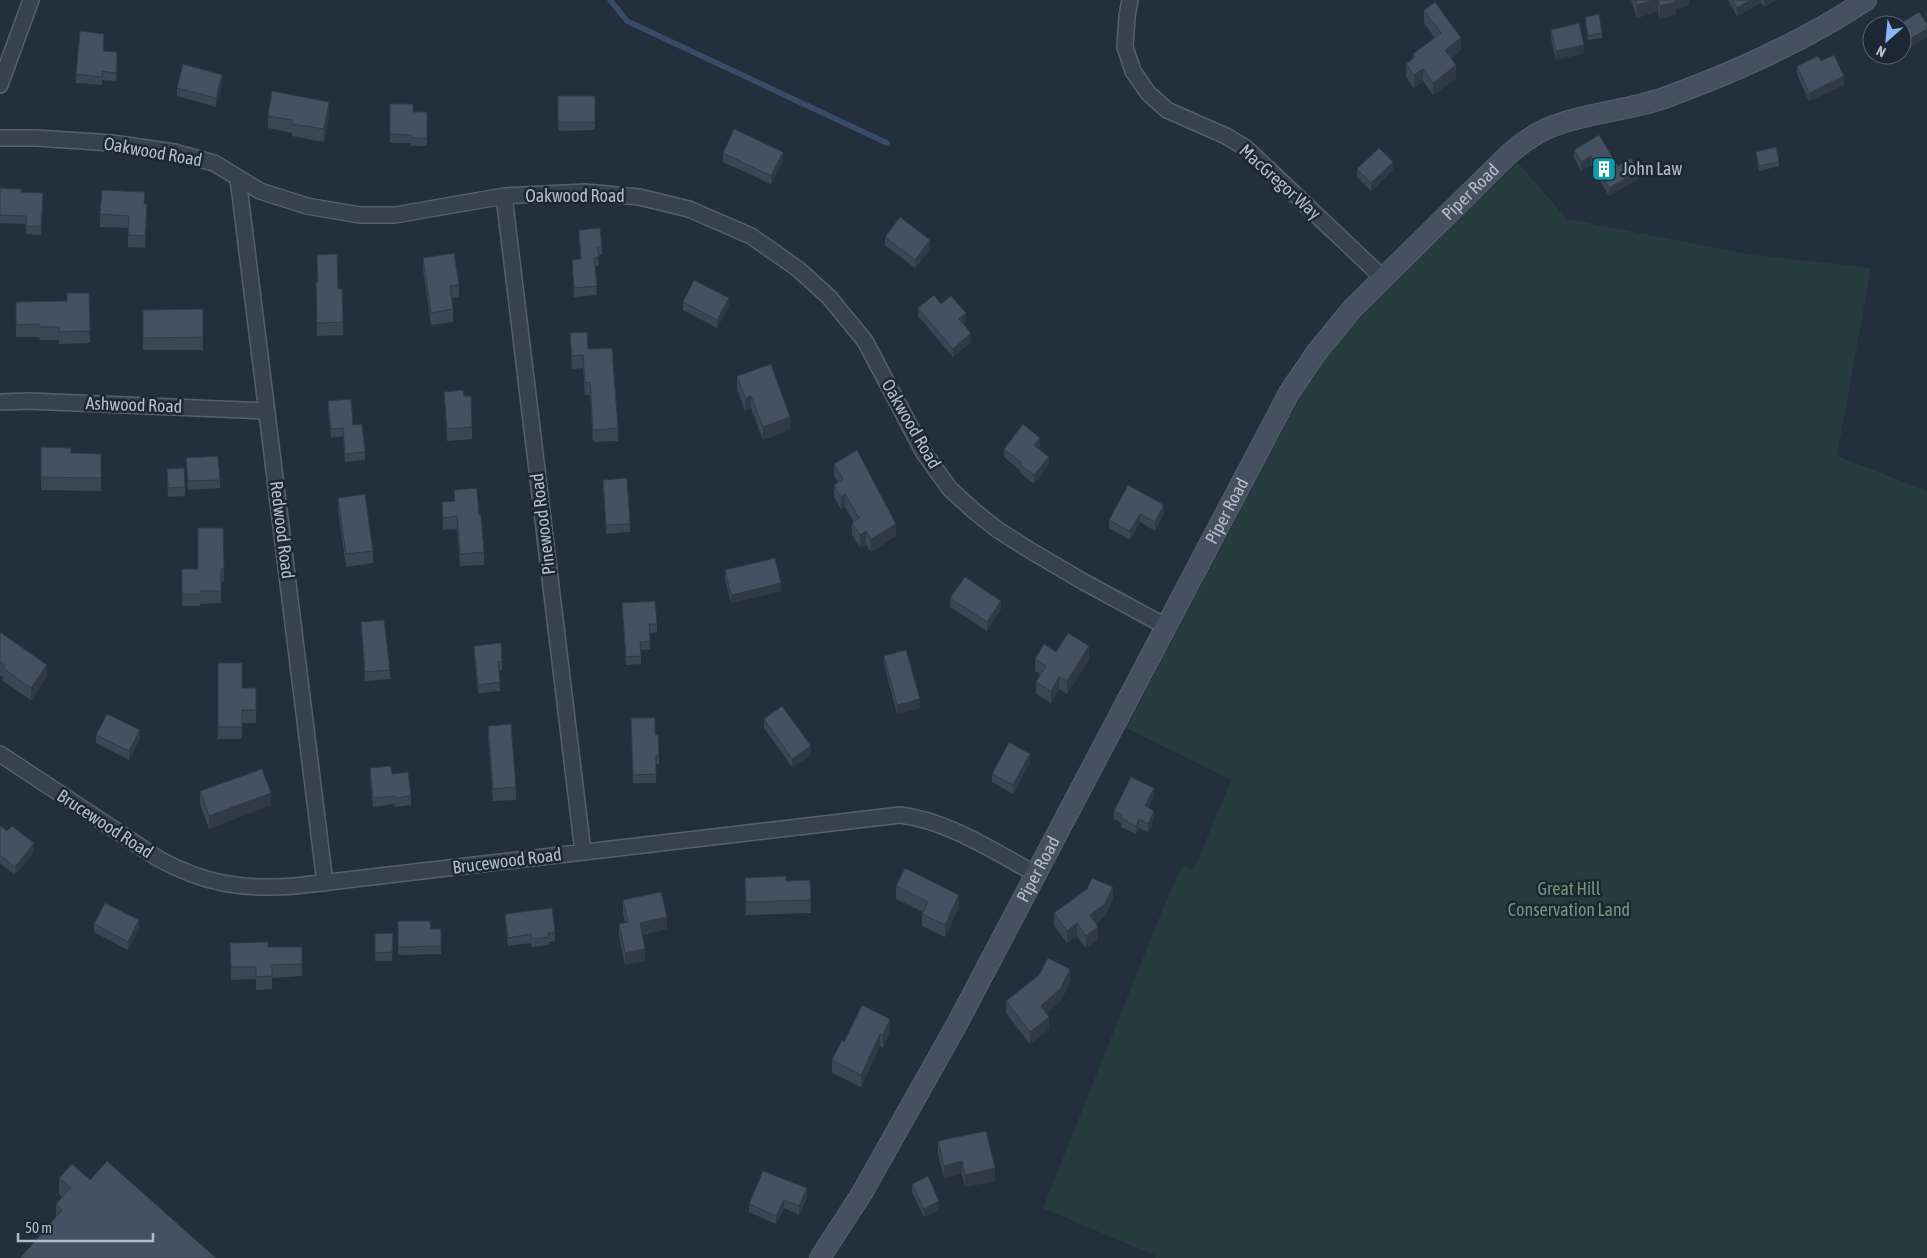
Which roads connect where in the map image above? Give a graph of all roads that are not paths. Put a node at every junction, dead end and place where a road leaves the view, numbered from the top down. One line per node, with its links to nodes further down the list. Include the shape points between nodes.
1 (32, 0): 4 (street)
2 (1130, 0): 8 (street, MacGregor Way, via 1125,47 1133,71 1148,93 1167,110 1246,148)
3 (1866, 0): 8 (street, Piper Road, via 1794,43 1734,72 1647,103 1566,122 1540,132 1510,153)
4 (0, 85)
5 (0, 138): 6 (street, Oakwood Road, via 112,144 174,152 214,163)
6 (238, 178): 7 (street, Oakwood Road, via 260,191 307,206 360,215 395,215); 10 (street, Redwood Road)
7 (504, 196): 11 (street, Oakwood Road, via 585,192 638,197 688,208 751,236 829,296 865,341 924,453 950,488 998,530); 13 (street, Pinewood Road)
8 (1383, 278): 11 (street, Piper Road, via 1336,329 1293,387)
9 (0, 402): 10 (street, Ashwood Road)
10 (267, 411): 15 (street, Redwood Road)
11 (1167, 627): 14 (street, Piper Road)
12 (0, 754): 15 (street, Brucewood Road, via 182,872 244,887)
13 (583, 852): 14 (street, Brucewood Road, via 900,815 950,828); 15 (street, Brucewood Road)
14 (1036, 874): 16 (street, Piper Road, via 862,1193)
15 (325, 883)
16 (820, 1258)

